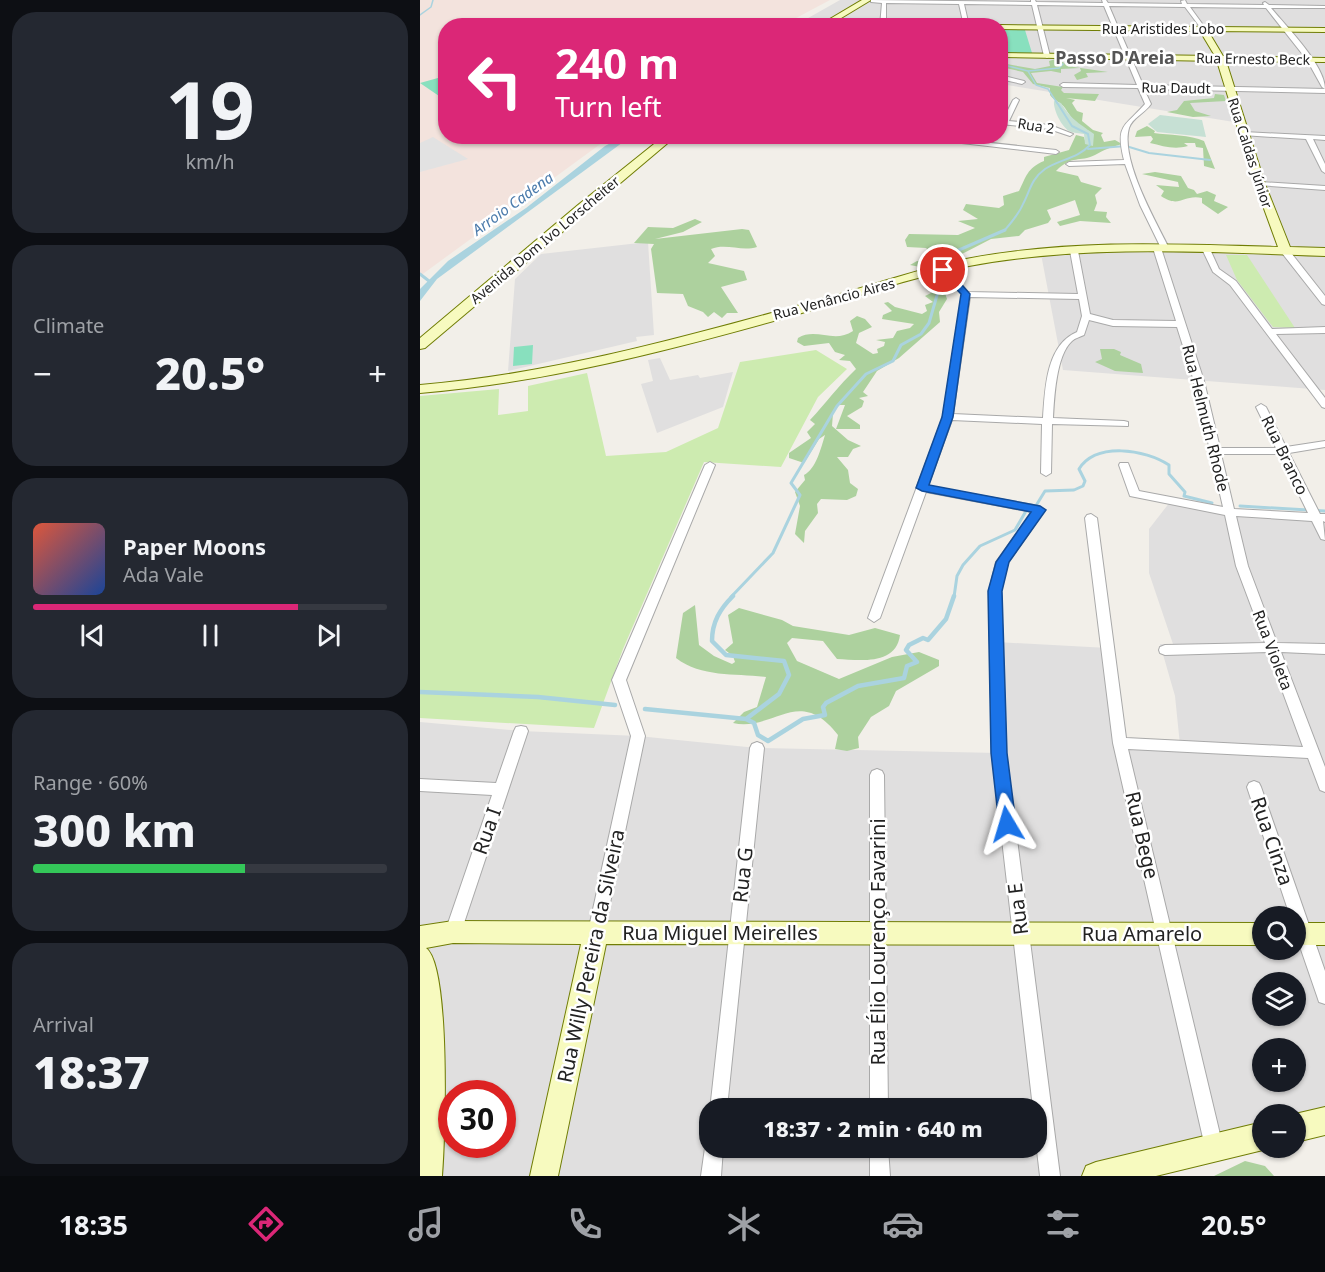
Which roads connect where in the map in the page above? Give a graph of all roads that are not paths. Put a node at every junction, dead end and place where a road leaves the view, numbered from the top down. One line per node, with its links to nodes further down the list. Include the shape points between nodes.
1 (1262, 0): 7 (street)
2 (875, 1): 3 (street); 9 (street); 10 (street); 11 (street)
3 (962, 1): 4 (street); 12 (street)
4 (1033, 2): 5 (street); 14 (street)
5 (1105, 2): 6 (street); 15 (street)
6 (1185, 3): 7 (street); 16 (street, Rua Caldas Júnior)
7 (1267, 6): 8 (street); 17 (street)
8 (1325, 7)
9 (839, 18)
10 (846, 18)
11 (880, 18)
12 (965, 18)
13 (1008, 27): 14 (street, Rua Aristides Lobo)
14 (1041, 28): 15 (street, Rua Aristides Lobo); 20 (street)
15 (1116, 28): 16 (street, Rua Aristides Lobo); 21 (street)
16 (1203, 29): 17 (street, Rua Aristides Lobo); 22 (street, Rua Caldas Júnior)
17 (1285, 30): 18 (street, Rua Aristides Lobo); 23 (street)
18 (1325, 30)
19 (1008, 55): 20 (street, Rua Ernesto Beck)
20 (1047, 56): 21 (street, Rua Ernesto Beck)
21 (1128, 57): 22 (street, Rua Ernesto Beck); 28 (street)
22 (1221, 59): 23 (street, Rua Ernesto Beck); 29 (street, Rua Caldas Júnior)
23 (1310, 60): 24 (street, Rua Ernesto Beck); 30 (street)
24 (1325, 60)
25 (1008, 79): 26 (street)
26 (1022, 82)
27 (1063, 85): 28 (street, Rua Daudt)
28 (1141, 87): 29 (street, Rua Daudt); 42 (street, Rua Helmuth Rhode, via 1148,104 1126,126 1124,146)
29 (1229, 89): 30 (street, Rua Daudt); 35 (street, Rua Caldas Júnior)
30 (1325, 89)
31 (1016, 100): 32 (street)
32 (1008, 114)
33 (1008, 123): 34 (street, Rua 2, via 1050,127)
34 (1070, 134)
35 (1244, 134): 36 (street); 45 (street, Rua Caldas Júnior)
36 (1308, 138): 37 (street); 44 (street)
37 (1325, 138)
38 (648, 144): 58 (street, Avenida Dom Ivo Lorscheiter)
39 (661, 144): 61 (street, Avenida Dom Ivo Lorscheiter)
40 (980, 144): 41 (street)
41 (1056, 152)
42 (1128, 162): 43 (street); 47 (street, Rua Helmuth Rhode)
43 (1069, 164)
44 (1325, 171)
45 (1260, 184): 46 (street); 50 (street, Rua Caldas Júnior)
46 (1325, 188)
47 (1161, 248): 48 (street, Rua Venâncio Aires); 49 (street, Rua Venâncio Aires); 57 (street, Rua Helmuth Rhode)
48 (1206, 249): 50 (street, Rua Venâncio Aires); 60 (street, via 1216,270 1233,283)
49 (1074, 251): 52 (street, Rua Venâncio Aires, via 981,260); 54 (street)
50 (1285, 251): 51 (street, Rua Venâncio Aires); 55 (street, Rua Caldas Júnior)
51 (1325, 252)
52 (943, 270): 53 (street); 62 (street, Rua Venâncio Aires, via 583,366 514,381)
53 (966, 294): 54 (street); 65 (street)
54 (1083, 297): 56 (street)
55 (1325, 302)
56 (1086, 316): 57 (street, via 1113,323); 66 (street, via 1081,333 1064,344)
57 (1181, 324): 69 (street, Rua Helmuth Rhode)
58 (420, 328)
59 (1325, 330): 60 (street)
60 (1270, 332): 63 (street)
61 (420, 345)
62 (420, 389)
63 (1325, 405)
64 (1261, 407): 70 (street, Rua Branco)
65 (948, 417): 66 (street); 74 (street)
66 (1047, 421): 67 (street); 73 (street)
67 (1124, 424)
68 (1325, 444): 70 (street)
69 (1215, 451): 70 (street); 75 (street, Rua Helmuth Rhode)
70 (1283, 451): 76 (street, Rua Branco)
71 (710, 465): 93 (street, Rua Willy Pereira da Silveira, via 620,680 638,736)
72 (1124, 465): 75 (street, via 1134,494)
73 (1046, 473)
74 (922, 488): 79 (street); 96 (street, Rua E, via 1040,510 1002,562 995,591 999,753)
75 (1229, 512): 76 (street); 80 (street, Rua Violeta, via 1242,566)
76 (1320, 517): 78 (street, Rua Branco)
77 (1091, 518): 84 (street, Rua Bege)
78 (1325, 536)
79 (874, 618)
80 (1272, 647): 81 (street); 82 (street); 86 (street, Rua Violeta)
81 (1325, 648)
82 (1165, 650)
83 (521, 730): 91 (street, Rua I)
84 (1120, 742): 86 (street); 97 (street, Rua Bege)
85 (757, 748): 94 (street, Rua G)
86 (1313, 753): 89 (street, Rua Violeta)
87 (877, 775): 95 (street, Rua Élio Lourenço Favarini)
88 (420, 785): 91 (street)
89 (1325, 786)
90 (1254, 788): 99 (street, Rua Cinza)
91 (501, 789): 92 (street, Rua I)
92 (453, 932): 93 (street, Rua Miguel Meirelles); 100 (street, Rua Miguel Meirelles)
93 (596, 932): 94 (street, Rua Miguel Meirelles); 112 (street, Rua Willy Pereira da Silveira)
94 (737, 934): 95 (street, Rua Miguel Meirelles); 103 (street, Rua G)
95 (878, 934): 96 (street, Rua Miguel Meirelles); 104 (street, Rua Élio Lourenço Favarini)
96 (1021, 934): 97 (street, Rua Amarelo); 115 (street, Rua E)
97 (1165, 934): 98 (street, Rua Amarelo); 108 (street, Rua Bege)
98 (1252, 934)
99 (1308, 934): 102 (street, Rua Cinza)
100 (420, 938)
101 (420, 958): 111 (street, via 432,1074 433,1126)
102 (1325, 996)
103 (719, 1098)
104 (879, 1098)
105 (1325, 1120): 106 (street)
106 (1306, 1125)
107 (1252, 1138): 108 (street)
108 (1214, 1147): 116 (street)
109 (713, 1158): 113 (street)
110 (879, 1158): 114 (street)
111 (428, 1176)
112 (544, 1176)
113 (711, 1176)
114 (880, 1176)
115 (1050, 1176)
116 (1096, 1176)

